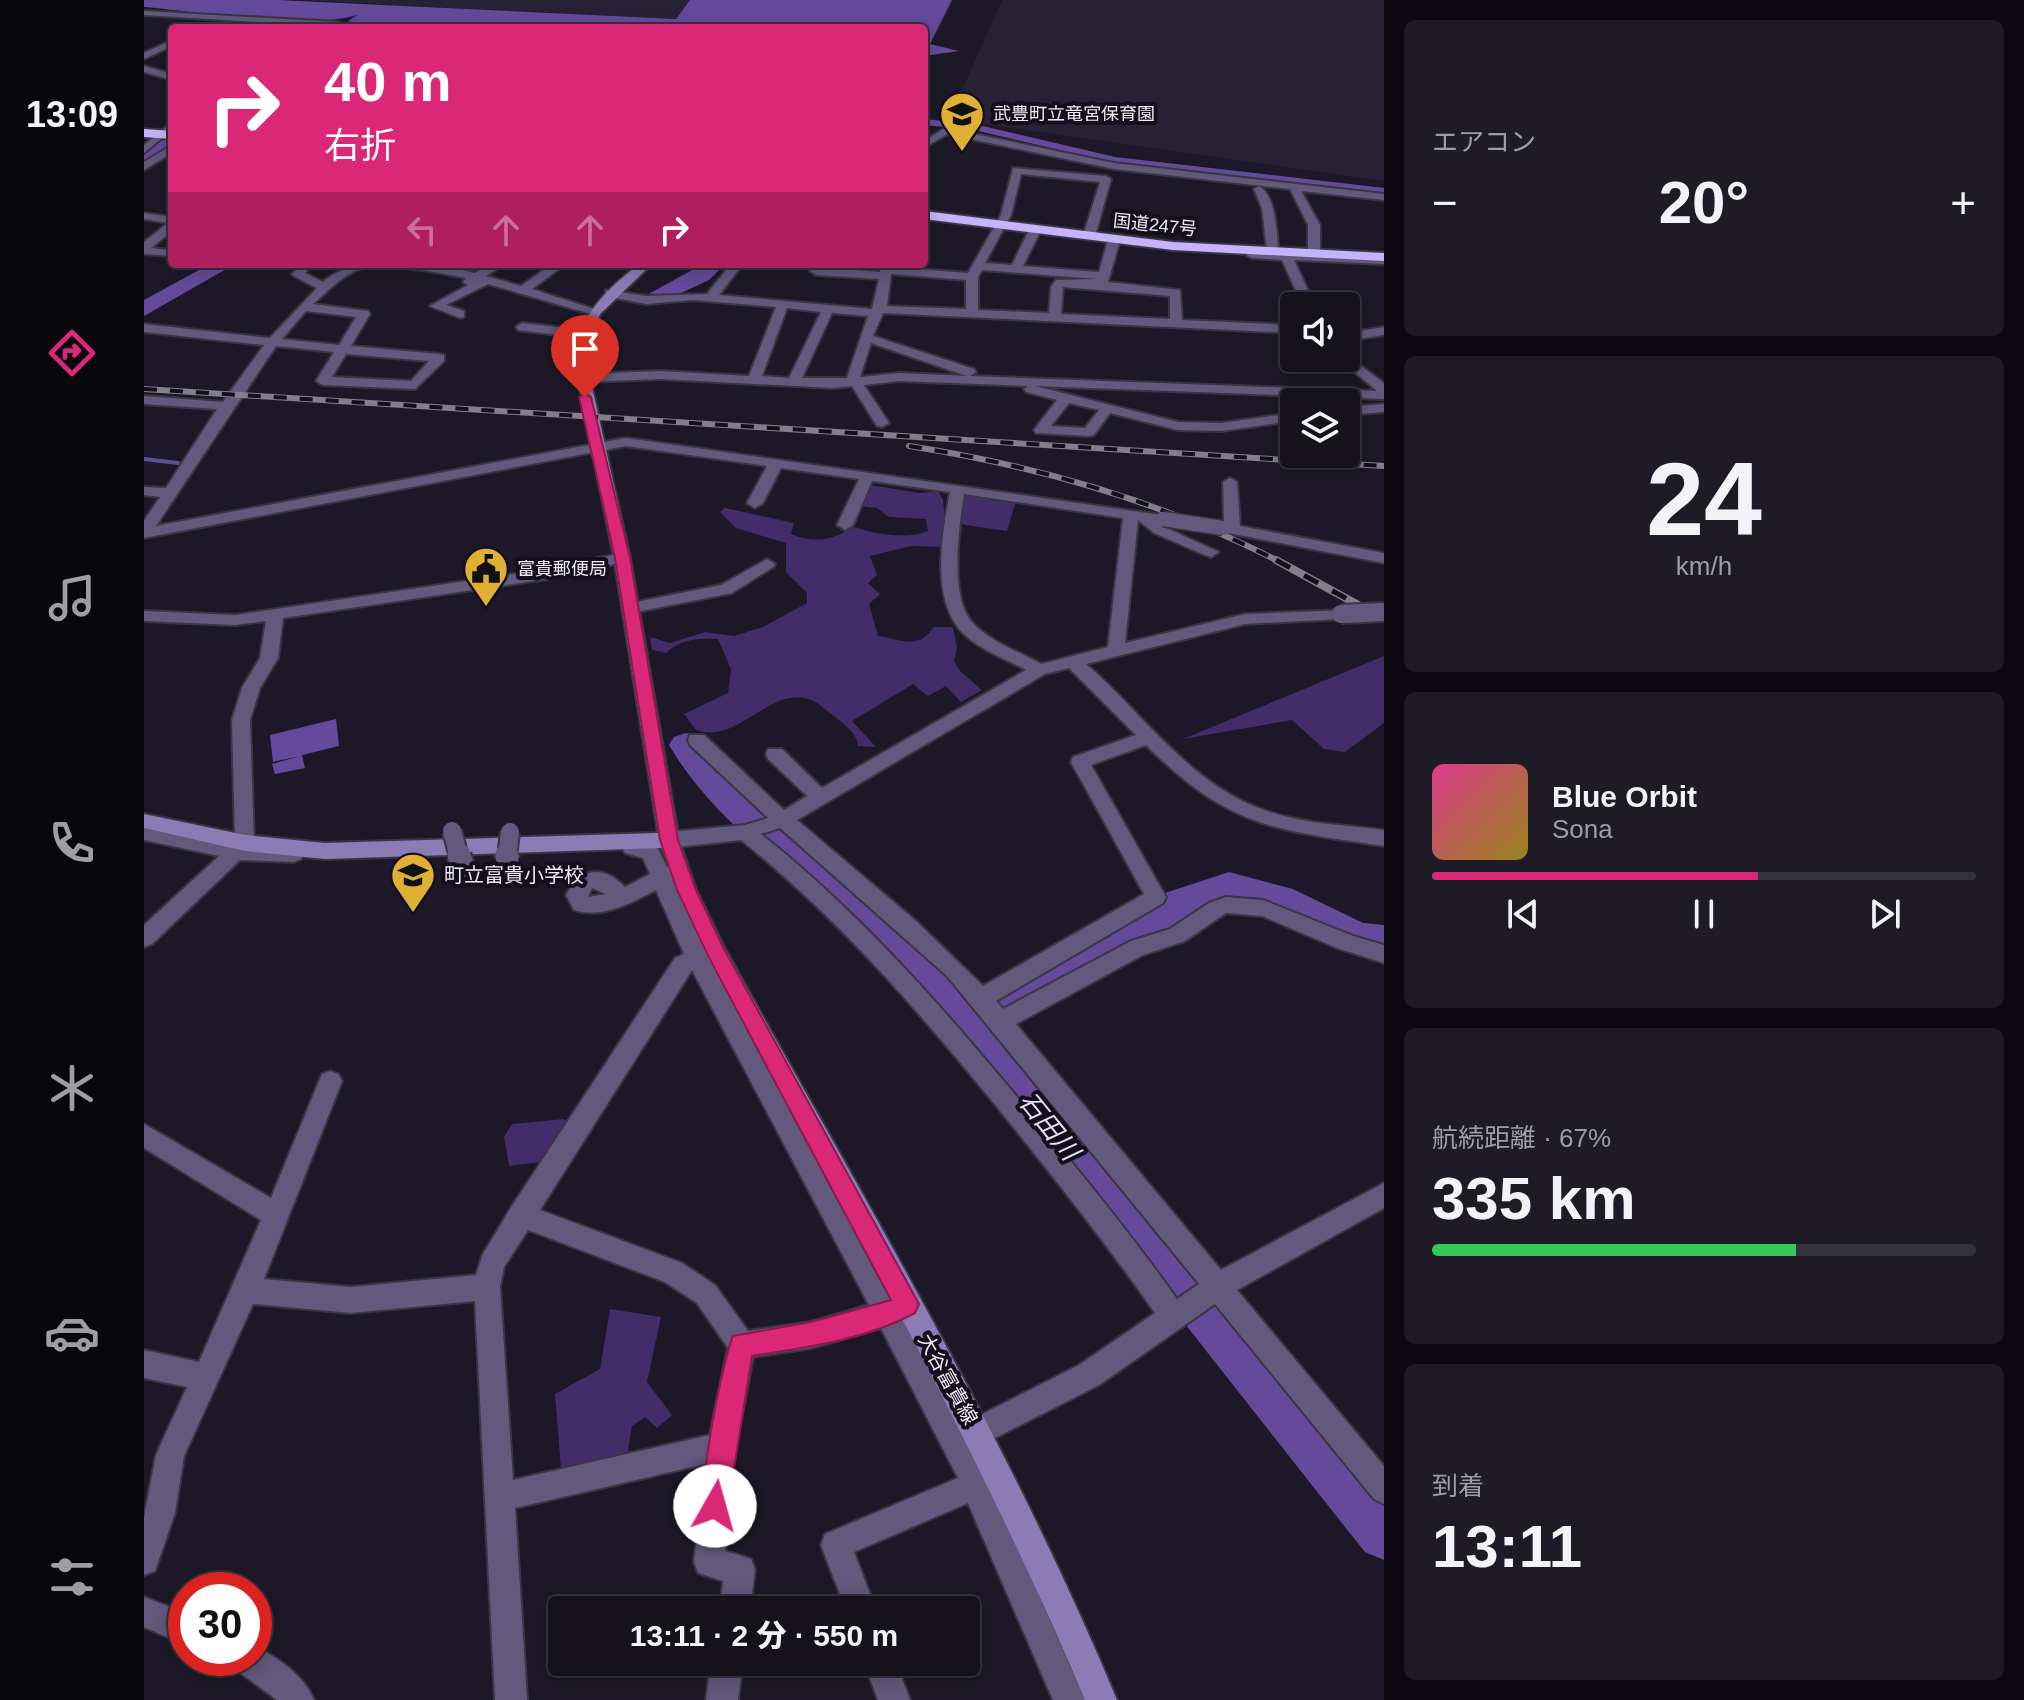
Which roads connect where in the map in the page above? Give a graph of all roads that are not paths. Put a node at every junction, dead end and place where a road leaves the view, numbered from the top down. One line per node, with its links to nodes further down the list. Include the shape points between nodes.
1 (144, 13): 2 (street)
2 (235, 19): 3 (street); 4 (street)
3 (227, 24)
4 (281, 24)
5 (168, 45): 6 (street)
6 (159, 49): 7 (street); 8 (street)
7 (168, 50)
8 (144, 56)
9 (144, 69): 10 (street)
10 (168, 76)
11 (928, 128): 12 (street)
12 (945, 131): 15 (street); 18 (street)
13 (144, 133): 14 (highway)
14 (166, 135): 16 (street)
15 (928, 142)
16 (144, 150)
17 (168, 151): 19 (street)
18 (1114, 166): 20 (street); 21 (street)
19 (144, 167)
20 (1106, 179): 29 (street, via 1017,170); 32 (street)
21 (1294, 187): 23 (street); 38 (street, via 1314,225)
22 (1259, 189): 37 (street)
23 (1370, 196): 24 (street); 25 (street)
24 (1384, 197)
25 (1384, 210)
26 (144, 216): 28 (street)
27 (928, 216): 29 (highway, 国道247号)
28 (168, 222)
29 (1001, 225): 31 (highway, 国道247号); 49 (street)
30 (168, 227): 34 (street)
31 (1035, 230): 32 (highway, 国道247号); 47 (street)
32 (1089, 236): 33 (highway, 国道247号)
33 (1114, 240): 37 (highway, 国道247号); 51 (street)
34 (144, 250): 35 (street)
35 (168, 253)
36 (1252, 255): 37 (street)
37 (1282, 255): 38 (highway, 国道247号); 39 (street); 56 (street)
38 (1314, 255): 39 (highway, 国道247号)
39 (1384, 259)
40 (304, 268): 53 (street, via 298,274)
41 (355, 268): 53 (street)
42 (452, 268): 50 (street)
43 (494, 268): 50 (street)
44 (554, 268): 55 (street)
45 (641, 268): 57 (main road)
46 (734, 268): 58 (street)
47 (1016, 269): 49 (street); 51 (street)
48 (886, 270): 49 (street); 52 (street); 63 (street)
49 (975, 271): 65 (street)
50 (482, 279): 54 (street); 55 (street); 64 (street, via 436,306)
51 (1101, 281): 66 (street, via 1060,283); 67 (street, via 1176,293)
52 (812, 283): 59 (street); 61 (street)
53 (324, 287): 60 (street)
54 (454, 289)
55 (521, 292): 62 (street)
56 (1302, 292)
57 (610, 293): 58 (street, via 646,300); 62 (main road)
58 (710, 298): 59 (street)
59 (783, 304): 79 (street)
60 (303, 307): 75 (street); 76 (street, via 364,314)
61 (828, 309): 63 (street); 81 (street)
62 (594, 311): 72 (main road)
63 (877, 311): 65 (street); 74 (street)
64 (460, 314)
65 (972, 314): 66 (street)
66 (1055, 318): 67 (street)
67 (1176, 323): 70 (street)
68 (522, 327): 72 (street)
69 (144, 328): 75 (street)
70 (1280, 328)
71 (1384, 331): 73 (street)
72 (582, 334): 78 (main road)
73 (1360, 335)
74 (867, 338): 80 (street); 82 (street)
75 (275, 341): 76 (street); 86 (street)
76 (343, 347): 76 (street, via 323,381 415,385 439,358)
77 (1360, 372): 83 (street)
78 (582, 378): 79 (street); 92 (main road)
79 (754, 380): 81 (street)
80 (1002, 380): 82 (street, via 899,377); 83 (street); 84 (street)
81 (794, 382): 82 (street)
82 (855, 382): 91 (street)
83 (1384, 392)
84 (1065, 399): 89 (street); 89 (street, via 1041,430 1089,432)
85 (144, 400): 86 (street)
86 (226, 406): 98 (street)
87 (1384, 408): 88 (street)
88 (1360, 410)
89 (1105, 411): 90 (street, via 1178,426)
90 (1280, 419)
91 (882, 423)
92 (599, 445): 93 (street, via 626,442); 103 (street); 105 (main road)
93 (777, 462): 94 (street); 99 (street)
94 (868, 475): 96 (street); 101 (street)
95 (1230, 482): 102 (street)
96 (958, 489): 100 (street); 114 (street, via 951,587 961,622)
97 (144, 491): 98 (street)
98 (170, 493): 103 (street)
99 (755, 503)
100 (1138, 516): 102 (street, bridge); 104 (street); 112 (street)
101 (845, 525)
102 (1228, 529): 106 (street)
103 (144, 532)
104 (1211, 552)
105 (622, 558): 108 (main road); 110 (street)
106 (1384, 558)
107 (767, 564): 108 (street, via 726,589)
108 (631, 608): 127 (main road)
109 (1384, 612): 112 (street, bridge, via 1245,619)
110 (275, 615): 111 (street, via 235,620); 126 (street, via 269,658 251,688 241,720)
111 (144, 616)
112 (1116, 651): 113 (street)
113 (1072, 661): 114 (street); 115 (street, via 1107,689)
114 (1039, 670): 118 (street)
115 (1149, 737): 125 (street, via 1206,789 1242,809 1290,824); 134 (street, via 1080,762 1156,897)
116 (697, 740): 120 (street)
117 (775, 754): 118 (street)
118 (820, 798): 120 (street)
119 (144, 821): 126 (main road)
120 (780, 821): 123 (street); 134 (street, via 942,956)
121 (452, 831): 129 (street, bridge)
122 (510, 832): 128 (street, bridge)
123 (745, 832): 127 (street); 145 (street, via 818,891 901,972)
124 (144, 833): 126 (street)
125 (1384, 838)
126 (241, 848): 127 (street, via 406,856); 131 (street)
127 (658, 857): 130 (street); 132 (street)
128 (507, 858)
129 (462, 866)
130 (620, 896)
131 (144, 938)
132 (706, 954): 140 (street, via 683,964); 144 (street)
133 (1384, 954): 135 (street, via 1360,950 1258,906 1226,905 1160,944 1139,947)
134 (980, 999): 135 (street)
135 (1000, 1021): 142 (street)
136 (330, 1081): 139 (street)
137 (144, 1135): 139 (street)
138 (1384, 1195): 142 (street)
139 (274, 1214): 143 (street)
140 (521, 1215): 141 (street, via 492,1263); 146 (street, via 673,1272 706,1294)
141 (487, 1287): 143 (street, via 351,1300); 153 (street)
142 (1217, 1287): 145 (street); 152 (street)
143 (246, 1290): 148 (street)
144 (896, 1310): 146 (street, via 811,1335); 149 (main road, 大谷富貴線); 151 (street)
145 (1178, 1315): 149 (street, via 1089,1375)
146 (742, 1345): 150 (street)
147 (144, 1364): 148 (street)
148 (205, 1377): 154 (street, via 170,1455 160,1513)
149 (977, 1432): 167 (main road, 大谷富貴線)
150 (721, 1450): 153 (street, via 701,1449); 155 (street, via 709,1562 740,1570)
151 (978, 1484): 156 (street, via 836,1545); 166 (street)
152 (1384, 1489)
153 (501, 1497): 163 (street)
154 (144, 1560)
155 (737, 1596)
156 (856, 1596)
157 (144, 1612): 158 (street)
158 (168, 1622)
159 (272, 1675): 162 (street)
160 (725, 1676): 164 (street)
161 (885, 1676): 165 (street)
162 (298, 1700)
163 (511, 1700)
164 (722, 1700)
165 (894, 1700)
166 (1069, 1700)
167 (1101, 1700)

